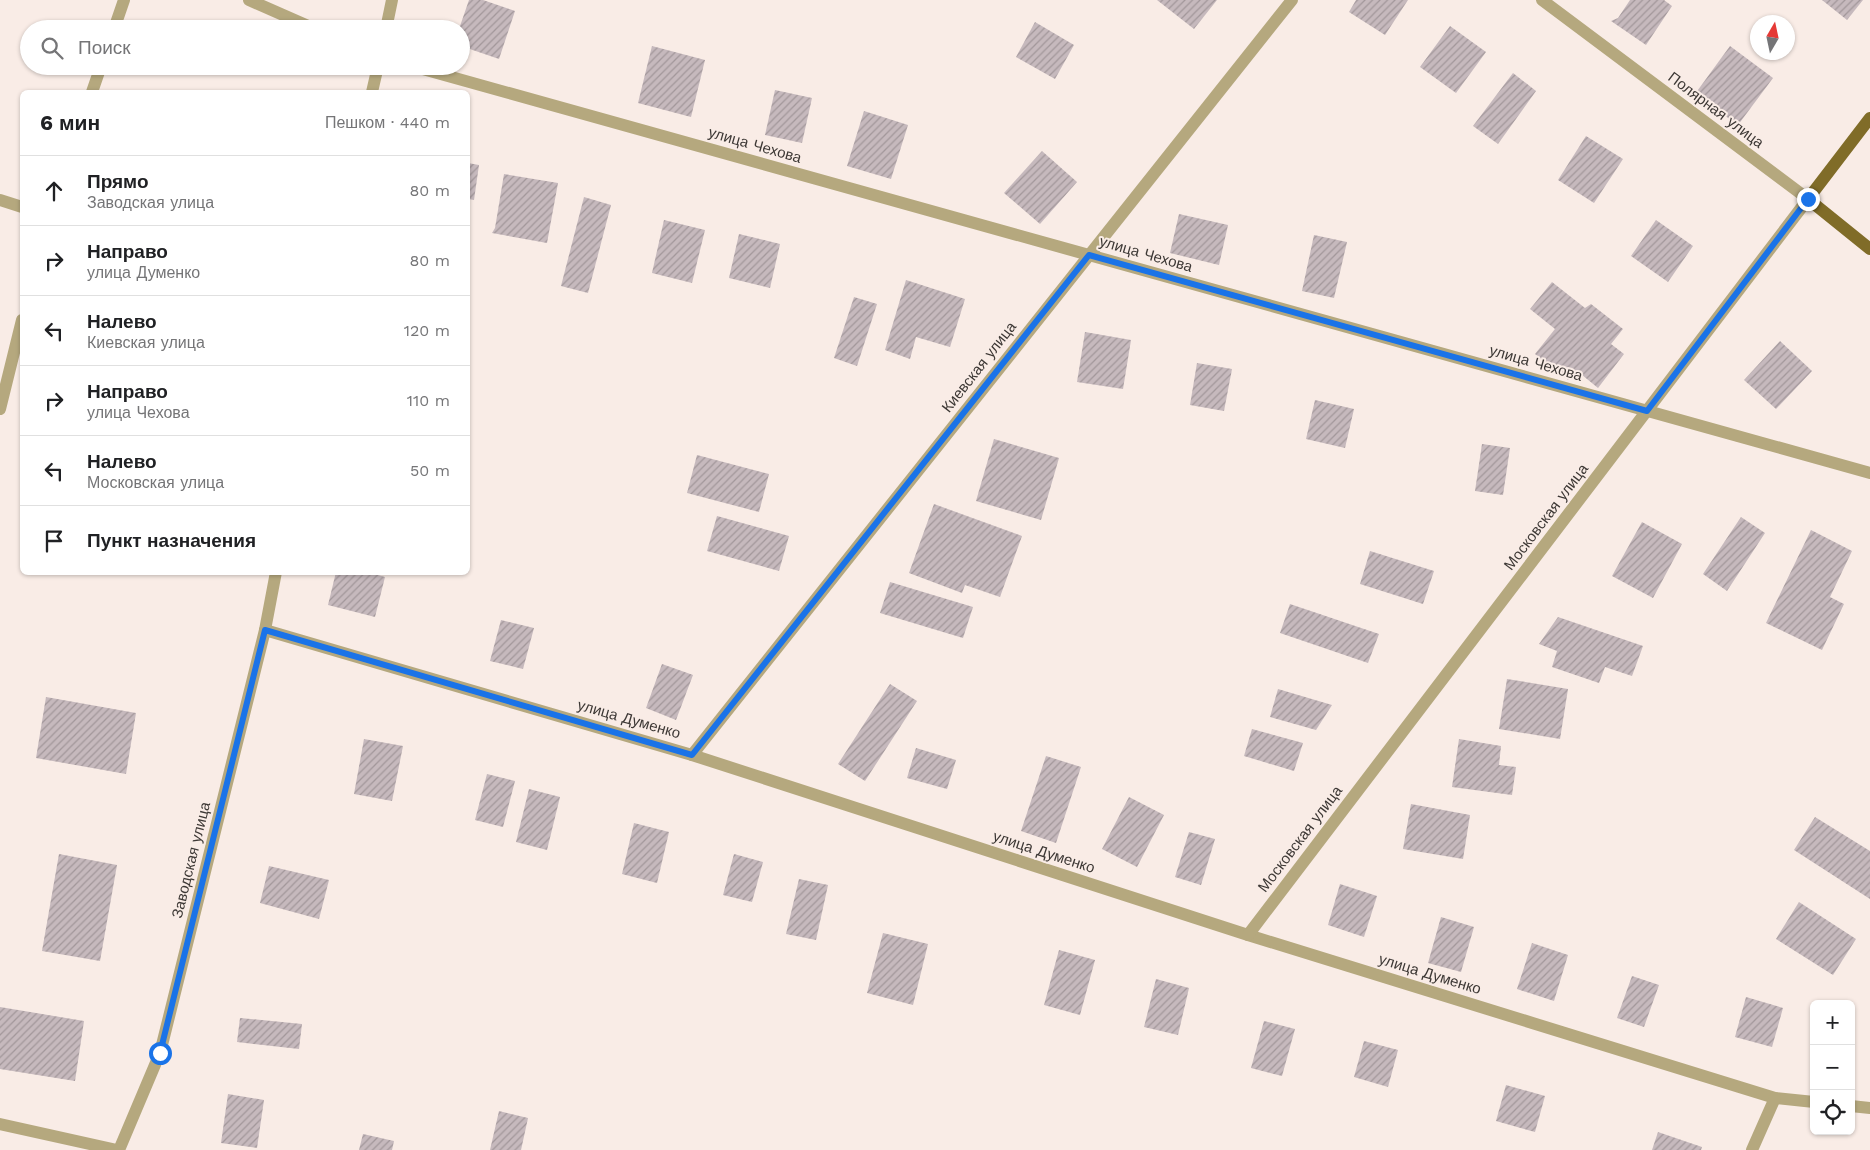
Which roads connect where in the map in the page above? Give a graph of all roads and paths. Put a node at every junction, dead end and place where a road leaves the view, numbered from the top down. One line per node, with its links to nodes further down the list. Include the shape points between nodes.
1 (124, 0): 6 (street)
2 (249, 0): 7 (street)
3 (392, 0): 8 (street)
4 (1292, 0): 19 (street, Киевская улица)
5 (1542, 0): 15 (street, Полярная улица)
6 (117, 20)
7 (295, 20)
8 (388, 20)
9 (98, 75): 12 (street)
10 (376, 75): 13 (street)
11 (444, 75): 19 (street, улица Чехова)
12 (93, 90)
13 (372, 90)
14 (1870, 118): 15 (main road, Московская улица)
15 (1808, 199): 18 (main road, Полярная улица); 22 (street, Московская улица)
16 (0, 200): 17 (street)
17 (20, 206)
18 (1870, 249)
19 (1089, 255): 22 (street, улица Чехова); 26 (street, Киевская улица)
20 (20, 328): 21 (street)
21 (0, 409)
22 (1647, 411): 23 (street, улица Чехова); 27 (street, Московская улица)
23 (1870, 473)
24 (275, 575): 25 (street, Заводская улица)
25 (265, 630): 26 (street, улица Думенко); 33 (street, Заводская улица, via 160,1053)
26 (692, 755): 27 (street, улица Думенко)
27 (1248, 935): 28 (street, улица Думенко)
28 (1775, 1098): 29 (street, улица Думенко); 34 (street)
29 (1810, 1102)
30 (1855, 1106): 31 (street)
31 (1870, 1108)
32 (0, 1124): 33 (street)
33 (118, 1150)
34 (1752, 1150)

